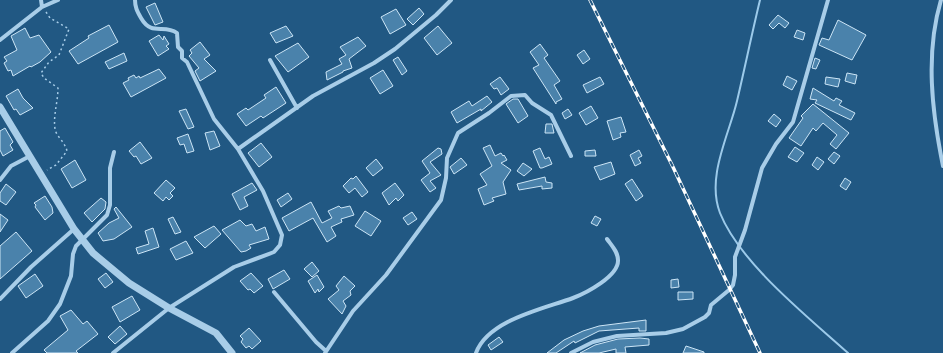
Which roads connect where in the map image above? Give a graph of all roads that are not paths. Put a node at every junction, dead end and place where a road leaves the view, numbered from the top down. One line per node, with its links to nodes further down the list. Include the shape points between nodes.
1 (41, 0): 7 (street)
2 (58, 0): 7 (street)
3 (135, 0): 13 (street, via 135,8 149,28 172,30 177,33 182,58 187,62 210,112)
4 (451, 0): 11 (street, via 436,16 395,49)
5 (828, 0): 30 (street, via 793,122 762,168 735,257 733,285 711,305 708,314 683,329 666,333 617,336 593,342)
6 (940, 0): 17 (street, via 934,29 931,67)
7 (42, 7): 8 (street)
8 (0, 40)
9 (270, 60): 11 (street)
10 (0, 107): 12 (street)
11 (297, 108): 13 (street)
12 (2, 115): 15 (street)
13 (238, 149): 24 (street, via 266,197 282,235 280,245 274,252 234,267)
14 (114, 152): 20 (street, via 110,168 110,205 107,215)
15 (30, 156): 18 (street, via 12,166); 19 (street)
16 (571, 156): 25 (street, via 551,115 532,103 525,95 510,96 489,114 458,133 447,158 441,200 386,275 353,311)
17 (943, 166)
18 (0, 180)
19 (74, 229): 20 (street); 23 (street)
20 (82, 238): 24 (street, via 93,253 129,283); 26 (street, via 73,254 71,276 60,304 48,321)
21 (607, 239): 29 (street, via 616,251 618,261 614,273 575,297 537,309 492,332 478,346)
22 (274, 292): 25 (street)
23 (0, 299)
24 (169, 308): 27 (street); 28 (street, via 216,333)
25 (326, 352)
26 (12, 353)
27 (113, 353)
28 (232, 353)
29 (476, 353)
30 (571, 353)

